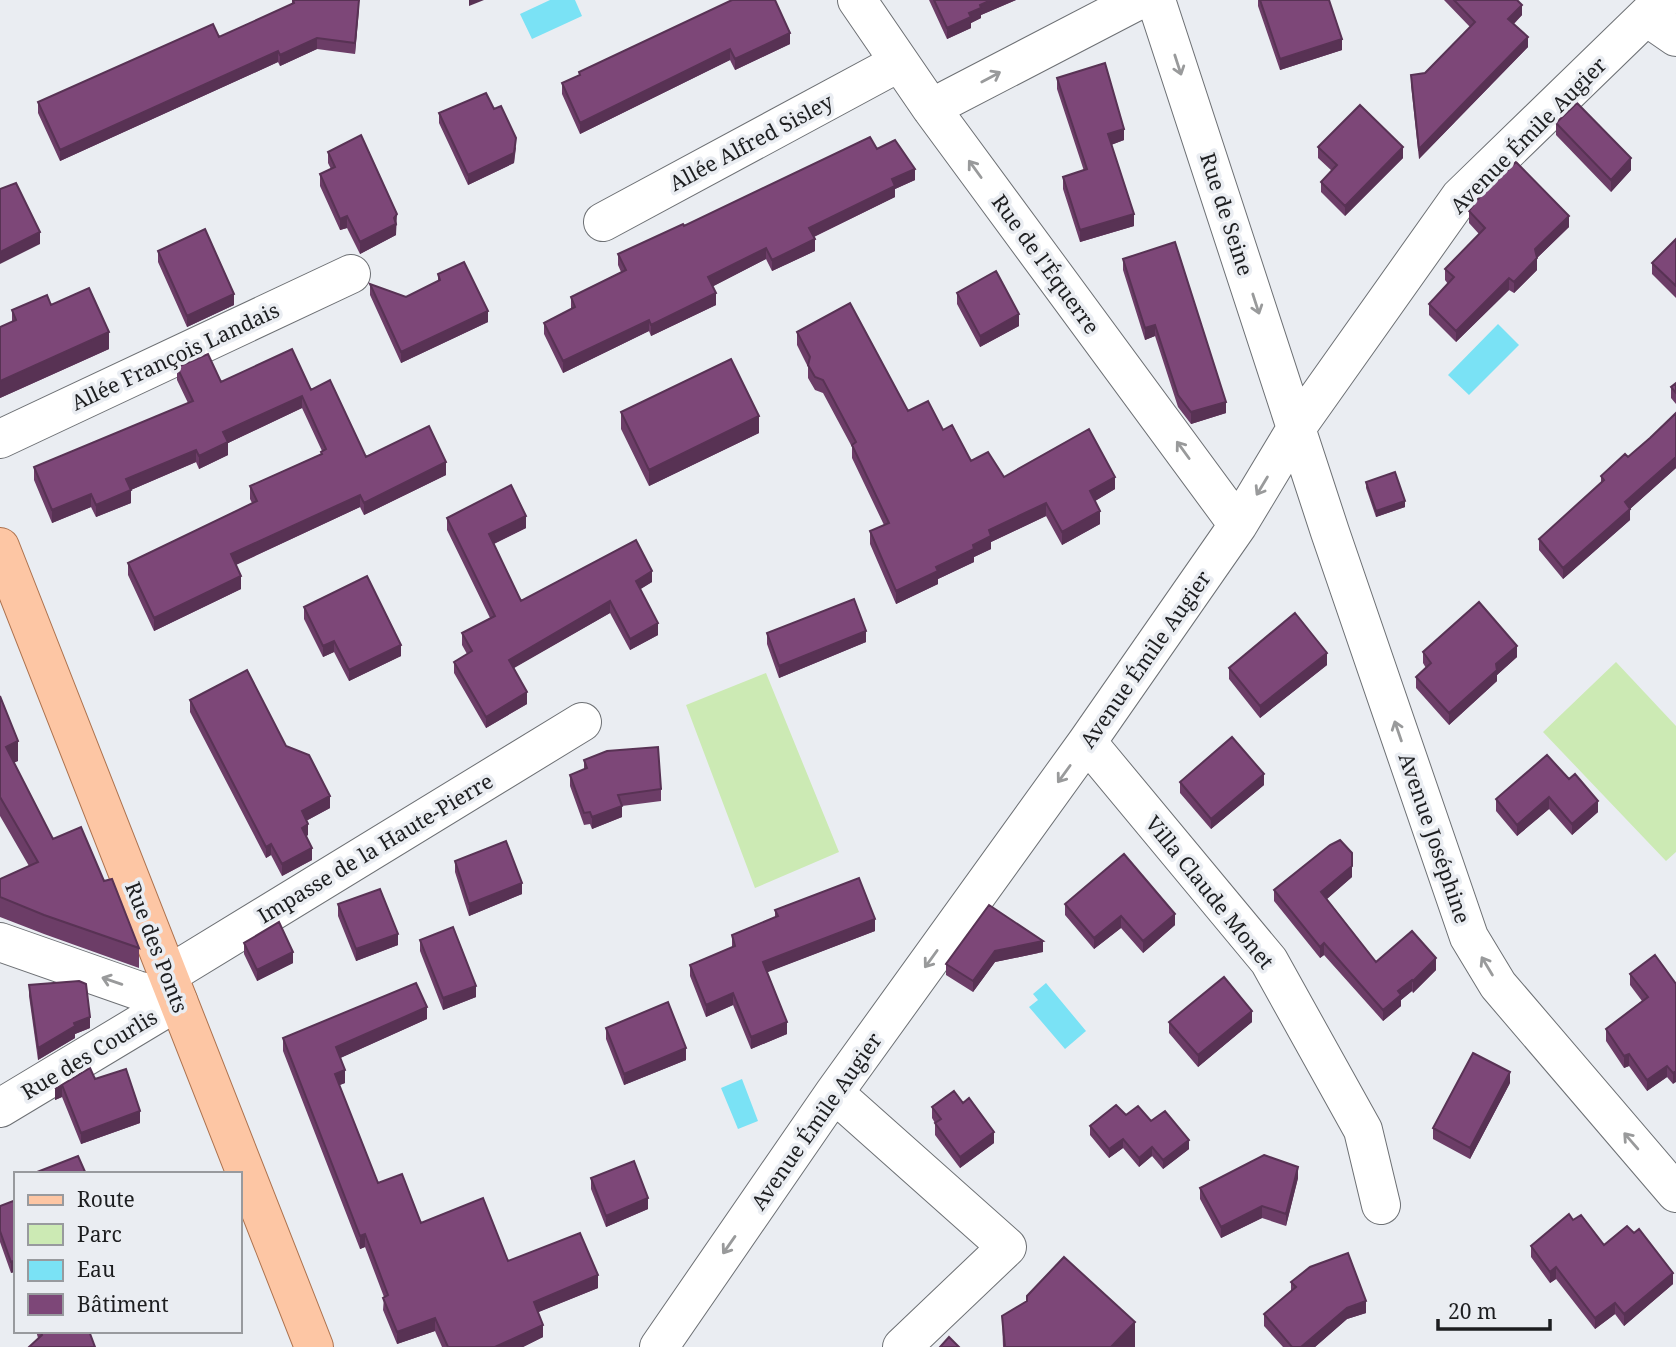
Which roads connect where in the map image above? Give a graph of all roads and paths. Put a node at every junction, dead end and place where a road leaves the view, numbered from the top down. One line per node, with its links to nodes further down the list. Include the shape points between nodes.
1 (857, 0): 5 (street, Rue de l'Équerre)
2 (1139, 0): 6 (street, one-way to 2)
3 (1156, 0): 9 (street, Rue de Seine, one-way to 9)
4 (1662, 18): 9 (street, Avenue Émile Augier, via 1460,197)
5 (898, 63): 6 (street, Rue de l'Équerre); 7 (street, Allée Alfred Sisley)
6 (931, 108): 11 (street, Rue de l'Équerre, one-way to 6)
7 (603, 222)
8 (351, 274): 10 (street, Allée François Landais)
9 (1297, 427): 11 (street, Avenue Émile Augier, one-way to 11); 19 (street, Avenue Joséphine, one-way to 9, via 1497,985 1469,937)
10 (0, 439)
11 (1238, 525): 14 (street, Avenue Émile Augier)
12 (0, 547): 16 (main road, Rue des Ponts)
13 (582, 722): 16 (street, Impasse de la Haute-Pierre)
14 (1087, 742): 17 (street, Avenue Émile Augier, one-way to 17); 20 (street, Villa Claude Monet, via 1269,961 1363,1130)
15 (0, 942): 16 (street, one-way to 15, via 137,989)
16 (173, 988): 18 (street, Rue des Courlis); 21 (main road, Rue des Ponts)
17 (834, 1093): 22 (street, Avenue Émile Augier, one-way to 22); 23 (street, via 1007,1247)
18 (0, 1108)
19 (1676, 1193)
20 (1381, 1205)
21 (314, 1347)
22 (659, 1347)
23 (902, 1347)

